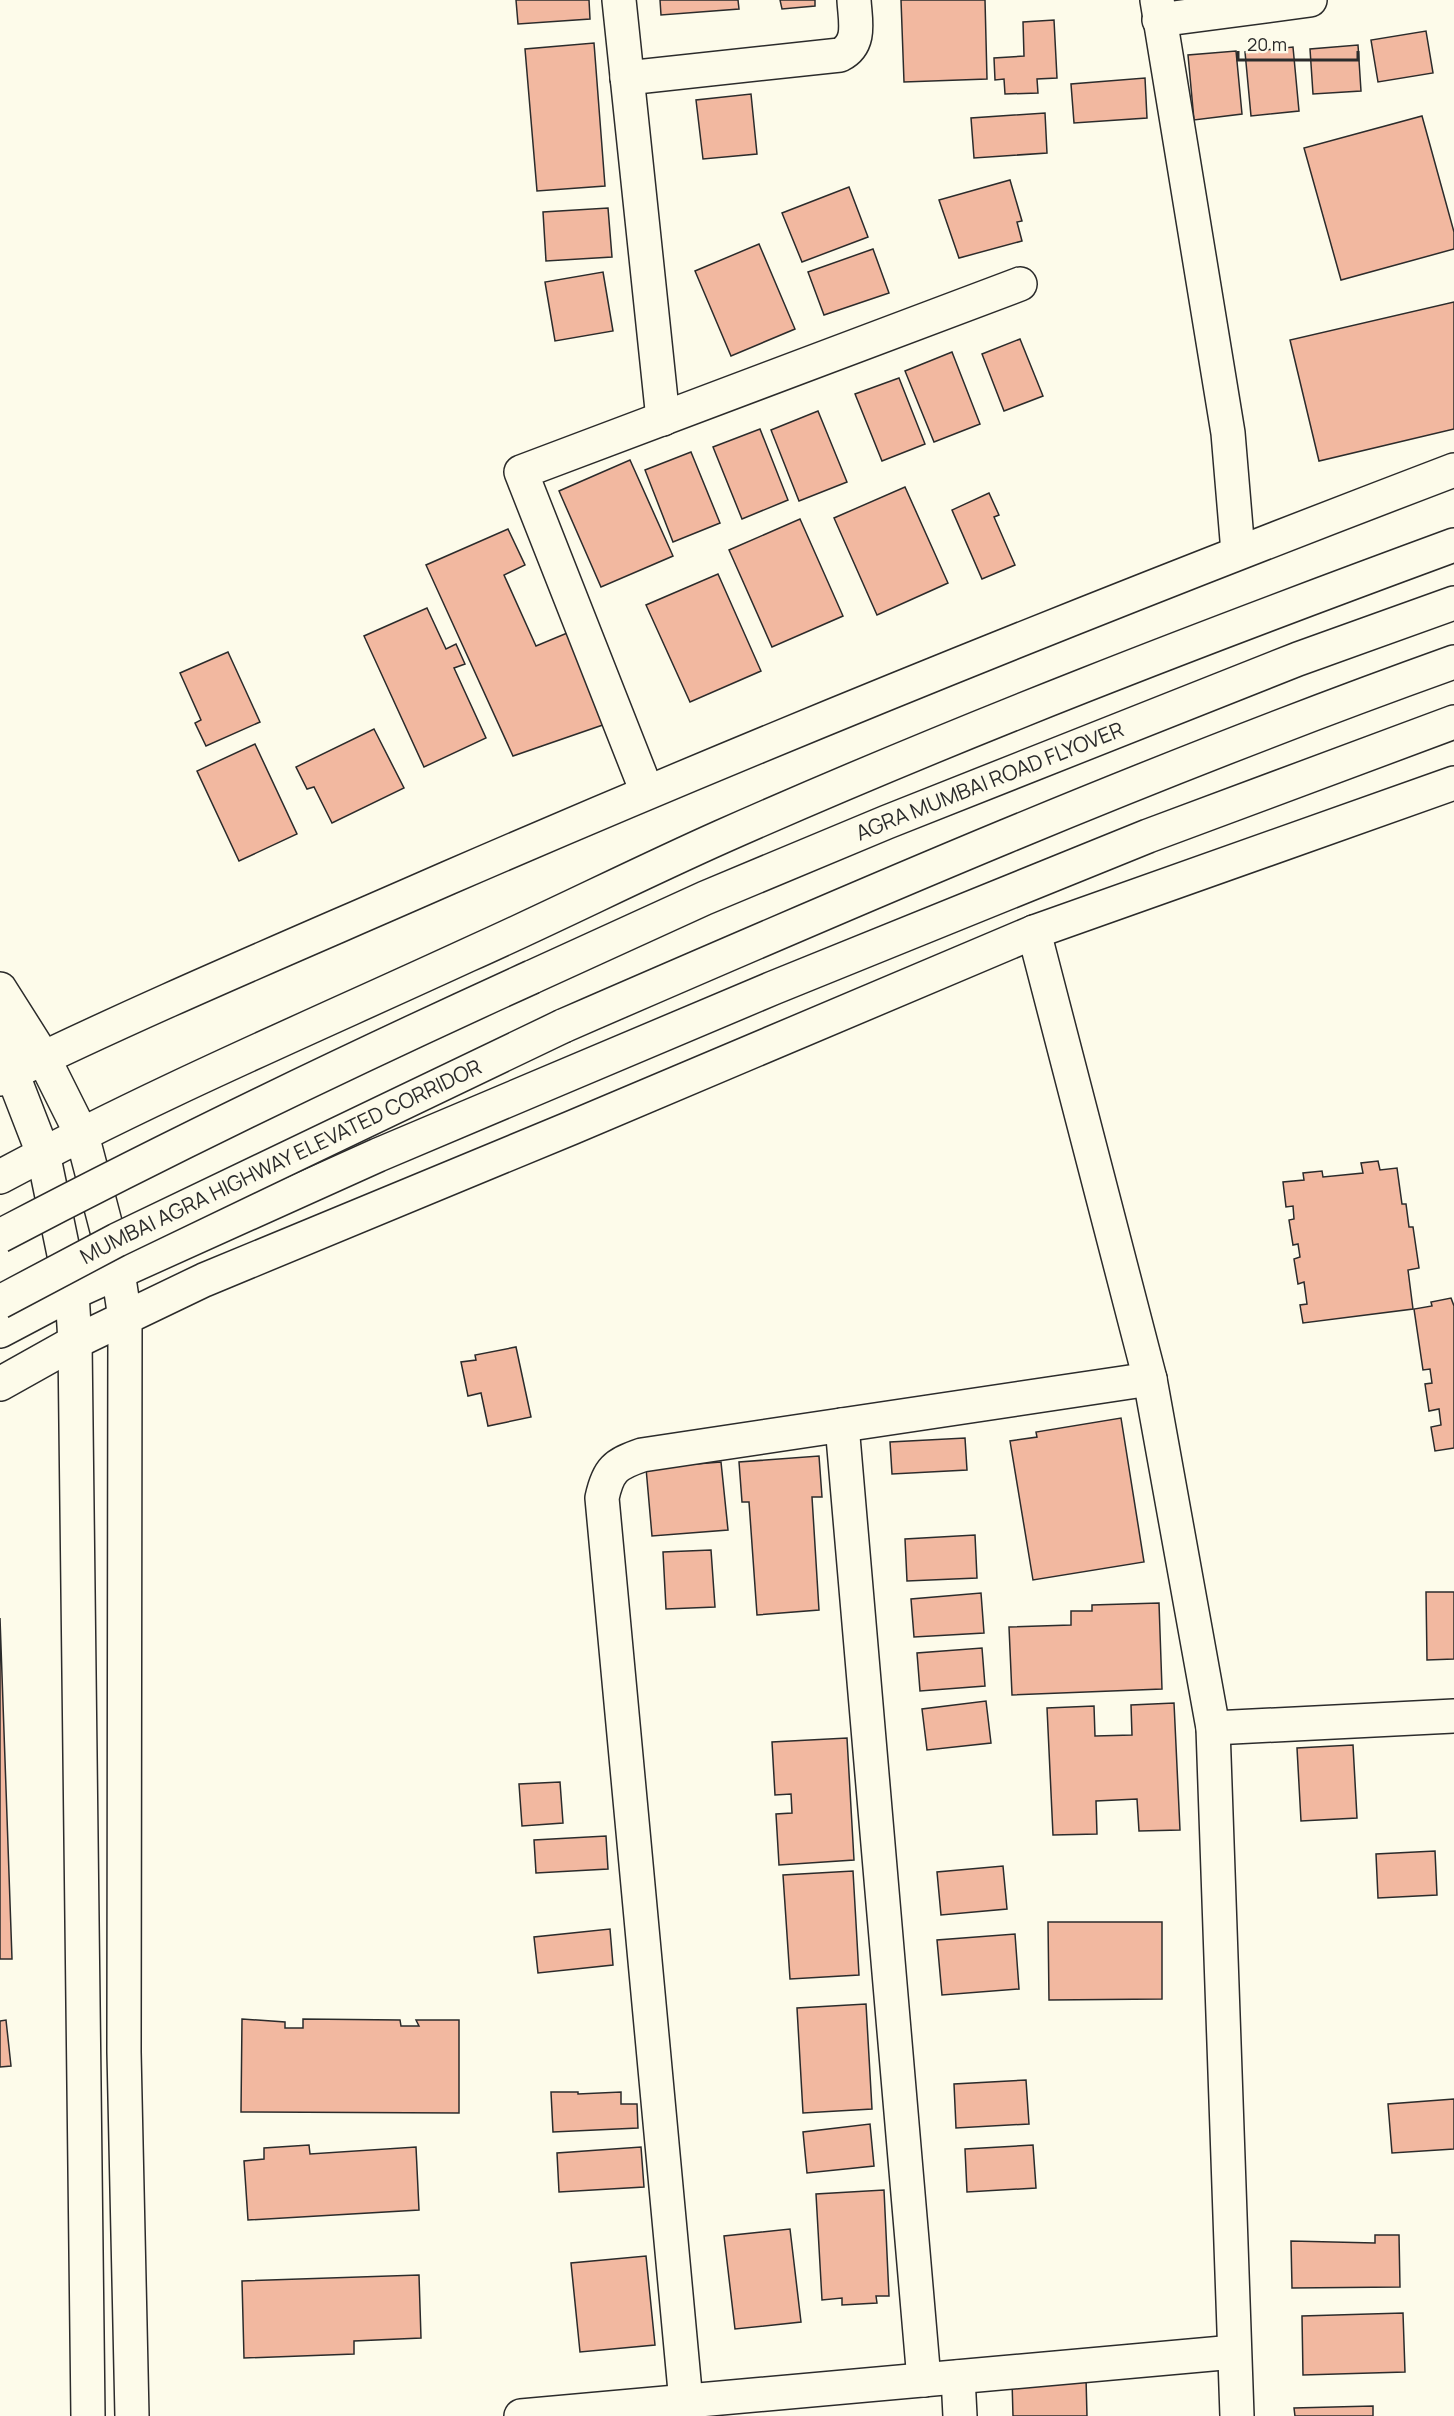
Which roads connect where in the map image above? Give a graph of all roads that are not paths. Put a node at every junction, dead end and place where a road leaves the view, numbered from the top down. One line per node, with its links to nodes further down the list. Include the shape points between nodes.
1 (619, 0): 5 (main road)
2 (854, 0): 5 (main road, via 855,41 840,55)
3 (1310, 0): 4 (main road)
4 (1158, 10): 10 (main road, via 1228,433)
5 (627, 78): 7 (main road)
6 (1020, 284): 7 (main road)
7 (663, 419): 15 (main road, via 521,472)
8 (1454, 471): 10 (main road)
9 (1454, 545): 21 (main road, via 1005,716 720,838)
10 (1238, 552): 15 (main road)
11 (1454, 603): 24 (main road, AGRA MUMBAI ROAD FLYOVER, bridge, via 1298,659 705,898 379,1047)
12 (1454, 662): 27 (main road, MUMBAI AGRA HIGHWAY ELEVATED CORRIDOR, bridge, via 1126,787 563,1026 117,1240)
13 (1454, 722): 25 (main road, via 1148,836 773,988 378,1155)
14 (1454, 783): 16 (main road)
15 (647, 792): 19 (main road)
16 (1034, 932): 28 (main road, via 204,1280); 31 (main road)
17 (0, 989): 19 (main road)
18 (0, 1010): 20 (main road)
19 (43, 1057): 20 (main road); 21 (main road)
20 (6, 1076): 22 (main road)
21 (82, 1135): 22 (main road); 25 (main road)
22 (43, 1153): 23 (main road); 26 (main road)
23 (0, 1177)
24 (0, 1236)
25 (118, 1272): 26 (main road); 28 (main road)
26 (72, 1293): 29 (main road); 30 (main road)
27 (0, 1302)
28 (125, 1318): 30 (main road); 41 (main road, via 124,2052)
29 (0, 1331)
30 (75, 1342): 32 (main road); 40 (main road)
31 (1150, 1379): 33 (main road); 35 (main road)
32 (0, 1384)
33 (842, 1425): 38 (main road); 39 (main road, via 642,1455 613,1469 602,1498)
34 (1454, 1716): 35 (main road)
35 (1213, 1728): 36 (main road)
36 (1234, 2352): 37 (main road); 44 (main road)
37 (958, 2377): 38 (main road); 43 (main road)
38 (924, 2380): 39 (main road)
39 (686, 2402): 42 (main road)
40 (88, 2416)
41 (132, 2416)
42 (521, 2416)
43 (960, 2416)
44 (1236, 2416)

